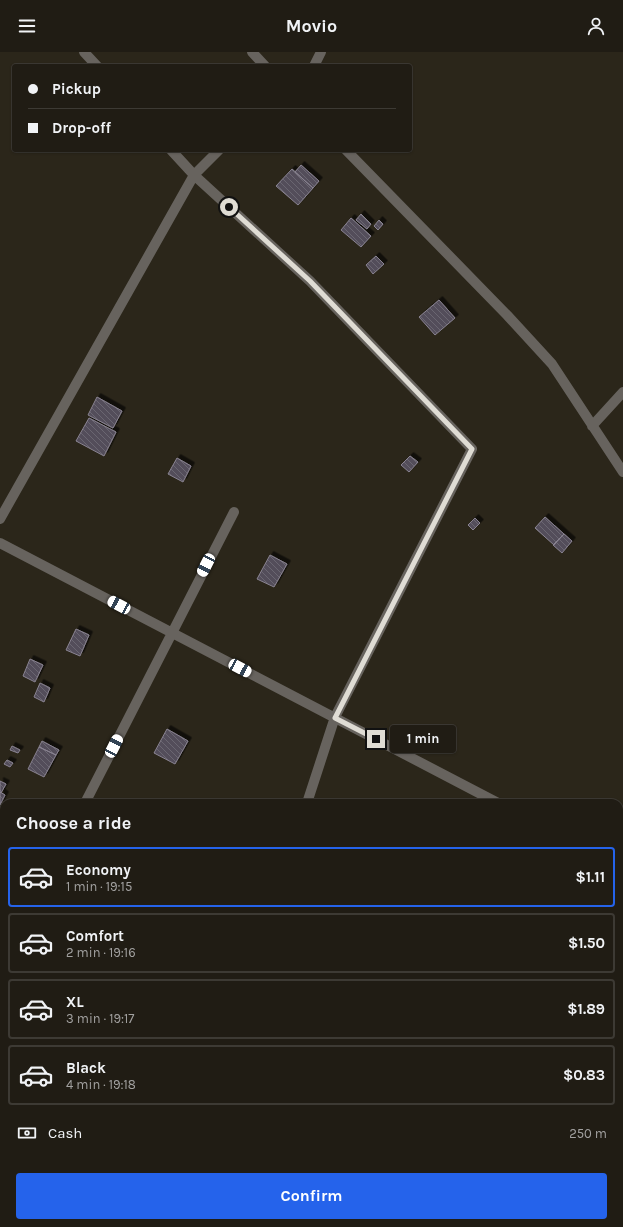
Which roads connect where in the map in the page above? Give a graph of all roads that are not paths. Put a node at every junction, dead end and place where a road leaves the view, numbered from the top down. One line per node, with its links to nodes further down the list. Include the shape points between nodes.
1 (84, 52): 4 (street)
2 (252, 52): 5 (street)
3 (321, 52): 6 (street)
4 (94, 64)
5 (263, 64)
6 (315, 64)
7 (173, 152): 10 (street)
8 (217, 152): 10 (street)
9 (348, 152): 12 (street, via 552,364)
10 (194, 175): 15 (street); 18 (street, via 310,281 472,449)
11 (623, 392): 12 (street)
12 (592, 426): 13 (street)
13 (623, 472)
14 (234, 512): 17 (street)
15 (0, 519)
16 (0, 543): 17 (street)
17 (172, 633): 18 (street); 19 (street)
18 (335, 718): 20 (street); 21 (street)
19 (87, 799)
20 (308, 799)
21 (490, 799)

